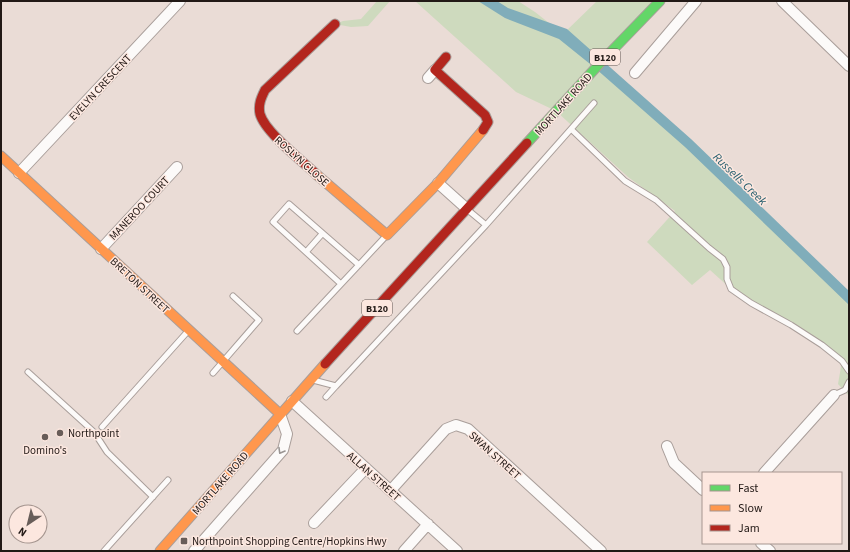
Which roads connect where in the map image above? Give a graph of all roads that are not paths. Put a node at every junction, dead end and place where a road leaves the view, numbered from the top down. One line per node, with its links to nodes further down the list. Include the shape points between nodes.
1 (180, 1): 15 (street, EVELYN CRESCENT)
2 (660, 1): 17 (street, MORTLAKE ROAD / B120)
3 (696, 1): 9 (street)
4 (782, 1): 7 (street)
5 (335, 24): 20 (street, ROSLYN CLOSE, via 265,90 259,99 261,118 272,134)
6 (446, 57): 8 (street)
7 (849, 66)
8 (435, 70): 10 (street); 16 (street, via 483,112 488,122)
9 (634, 73)
10 (428, 78)
11 (594, 103): 12 (lane, MORTLAKE ROAD)
12 (571, 129): 18 (lane, MORTLAKE ROAD); 29 (lane, via 625,181 656,200 723,258 731,289 822,345 842,361)
13 (1, 156): 15 (street, BRETON STREET)
14 (177, 167): 21 (street, MANEROO COURT)
15 (19, 173): 21 (street, BRETON STREET)
16 (438, 183): 17 (street); 20 (street)
17 (467, 209): 18 (lane); 32 (street, MORTLAKE ROAD / B120)
18 (486, 225): 34 (lane, MORTLAKE ROAD)
19 (322, 234): 22 (lane); 22 (lane, via 289,204 273,222); 23 (lane)
20 (387, 236): 23 (lane)
21 (101, 249): 26 (street, BRETON STREET)
22 (306, 252): 24 (lane)
23 (359, 266): 24 (lane)
24 (342, 284): 27 (lane)
25 (233, 296): 28 (lane, via 259,320)
26 (189, 330): 28 (street, BRETON STREET); 39 (lane)
27 (297, 331)
28 (223, 361): 31 (lane); 38 (street, BRETON STREET)
29 (849, 371)
30 (28, 372): 46 (lane, via 94,432 106,452)
31 (213, 373)
32 (311, 379): 34 (lane); 37 (street, MORTLAKE ROAD / B120)
33 (849, 382): 35 (lane, via 845,390)
34 (336, 386): 36 (lane, MORTLAKE ROAD)
35 (834, 395): 42 (street)
36 (326, 397)
37 (292, 401): 38 (street, MORTLAKE ROAD / B120); 41 (street, ALLAN STREET)
38 (280, 414): 51 (street, MORTLAKE ROAD / B120); 52 (street, one-way to 52, via 287,434 283,450)
39 (102, 427)
40 (667, 446): 44 (street, via 674,463)
41 (366, 468): 45 (street, ALLAN STREET); 47 (street)
42 (765, 472)
43 (168, 480): 46 (lane)
44 (702, 489)
45 (391, 490): 48 (street, ALLAN STREET); 55 (street, SWAN STREET, via 446,428 456,425 468,430)
46 (153, 496): 50 (lane)
47 (314, 523)
48 (428, 524): 53 (street); 54 (street, ALLAN STREET)
49 (762, 544): 56 (street)
50 (104, 551)
51 (160, 551)
52 (194, 551)
53 (404, 551)
54 (457, 551)
55 (601, 551)
56 (770, 551)

